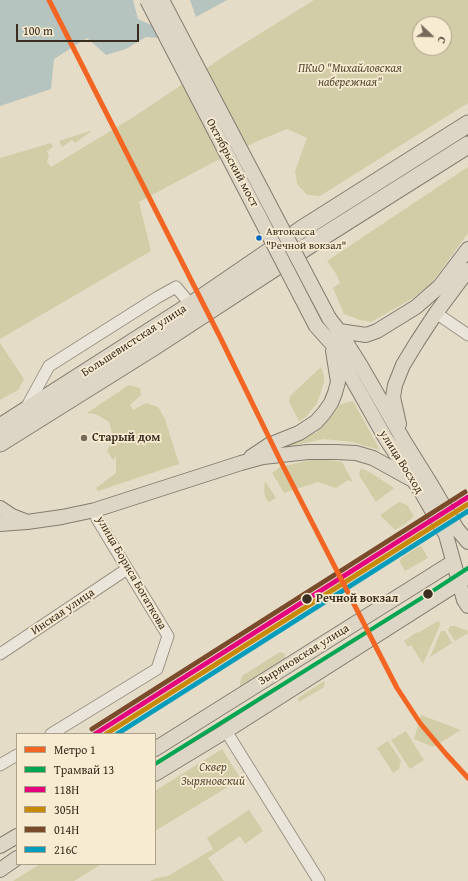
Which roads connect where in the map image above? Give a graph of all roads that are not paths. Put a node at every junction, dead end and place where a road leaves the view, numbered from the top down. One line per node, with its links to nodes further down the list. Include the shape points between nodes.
1 (147, 0): 10 (main road, Октябрьский мост, bridge)
2 (162, 0): 9 (main road, Октябрьский мост, bridge)
3 (468, 124): 7 (highway, Большевистская улица, via 302,229)
4 (468, 146): 17 (highway, Большевистская улица)
5 (468, 249): 11 (main road, via 440,286 416,307 366,335)
6 (468, 270): 8 (main road)
7 (191, 305): 14 (highway, Большевистская улица); 14 (street, via 176,287 55,362 49,366)
8 (436, 313): 12 (street); 16 (main road, via 416,342 395,384 393,397)
9 (328, 318): 11 (main road, улица Восход)
10 (316, 326): 13 (main road, улица Восход)
11 (339, 331): 16 (main road, улица Восход)
12 (468, 335)
13 (333, 345): 18 (main road, via 338,382 331,403 324,413 316,422 299,433 269,445); 19 (main road, улица Восход, via 386,439)
14 (23, 412): 15 (highway, Большевистская улица)
15 (0, 427)
16 (404, 441): 20 (main road, улица Восход)
17 (0, 443)
18 (241, 463): 19 (main road, via 263,457 308,452 356,453 373,458); 22 (main road)
19 (412, 479): 20 (main road, улица Восход)
20 (427, 490): 25 (main road, улица Восход)
21 (0, 508): 23 (main road)
22 (95, 510): 23 (main road); 28 (street, улица Бориса Богаткова, via 97,519)
23 (27, 522): 24 (main road)
24 (0, 524)
25 (451, 532): 26 (main road, улица Восход); 27 (main road, улица Восход)
26 (468, 542)
27 (453, 562): 29 (main road, улица Восход); 30 (main road, Зыряновская улица)
28 (127, 569): 33 (street, Инская улица); 35 (street, улица Бориса Богаткова, via 168,636 157,668)
29 (464, 580): 31 (main road, улица Восход, via 464,600); 32 (main road, Зыряновская улица)
30 (411, 588): 32 (main road); 36 (main road, Зыряновская улица)
31 (468, 606)
32 (422, 607): 34 (main road, Зыряновская улица)
33 (0, 654)
34 (226, 731): 39 (main road, Зыряновская улица); 44 (street)
35 (53, 733)
36 (156, 748)
37 (16, 756): 38 (street)
38 (0, 765)
39 (156, 773)
40 (16, 837): 41 (main road)
41 (0, 846)
42 (16, 859): 43 (main road)
43 (0, 870)
44 (319, 881)

